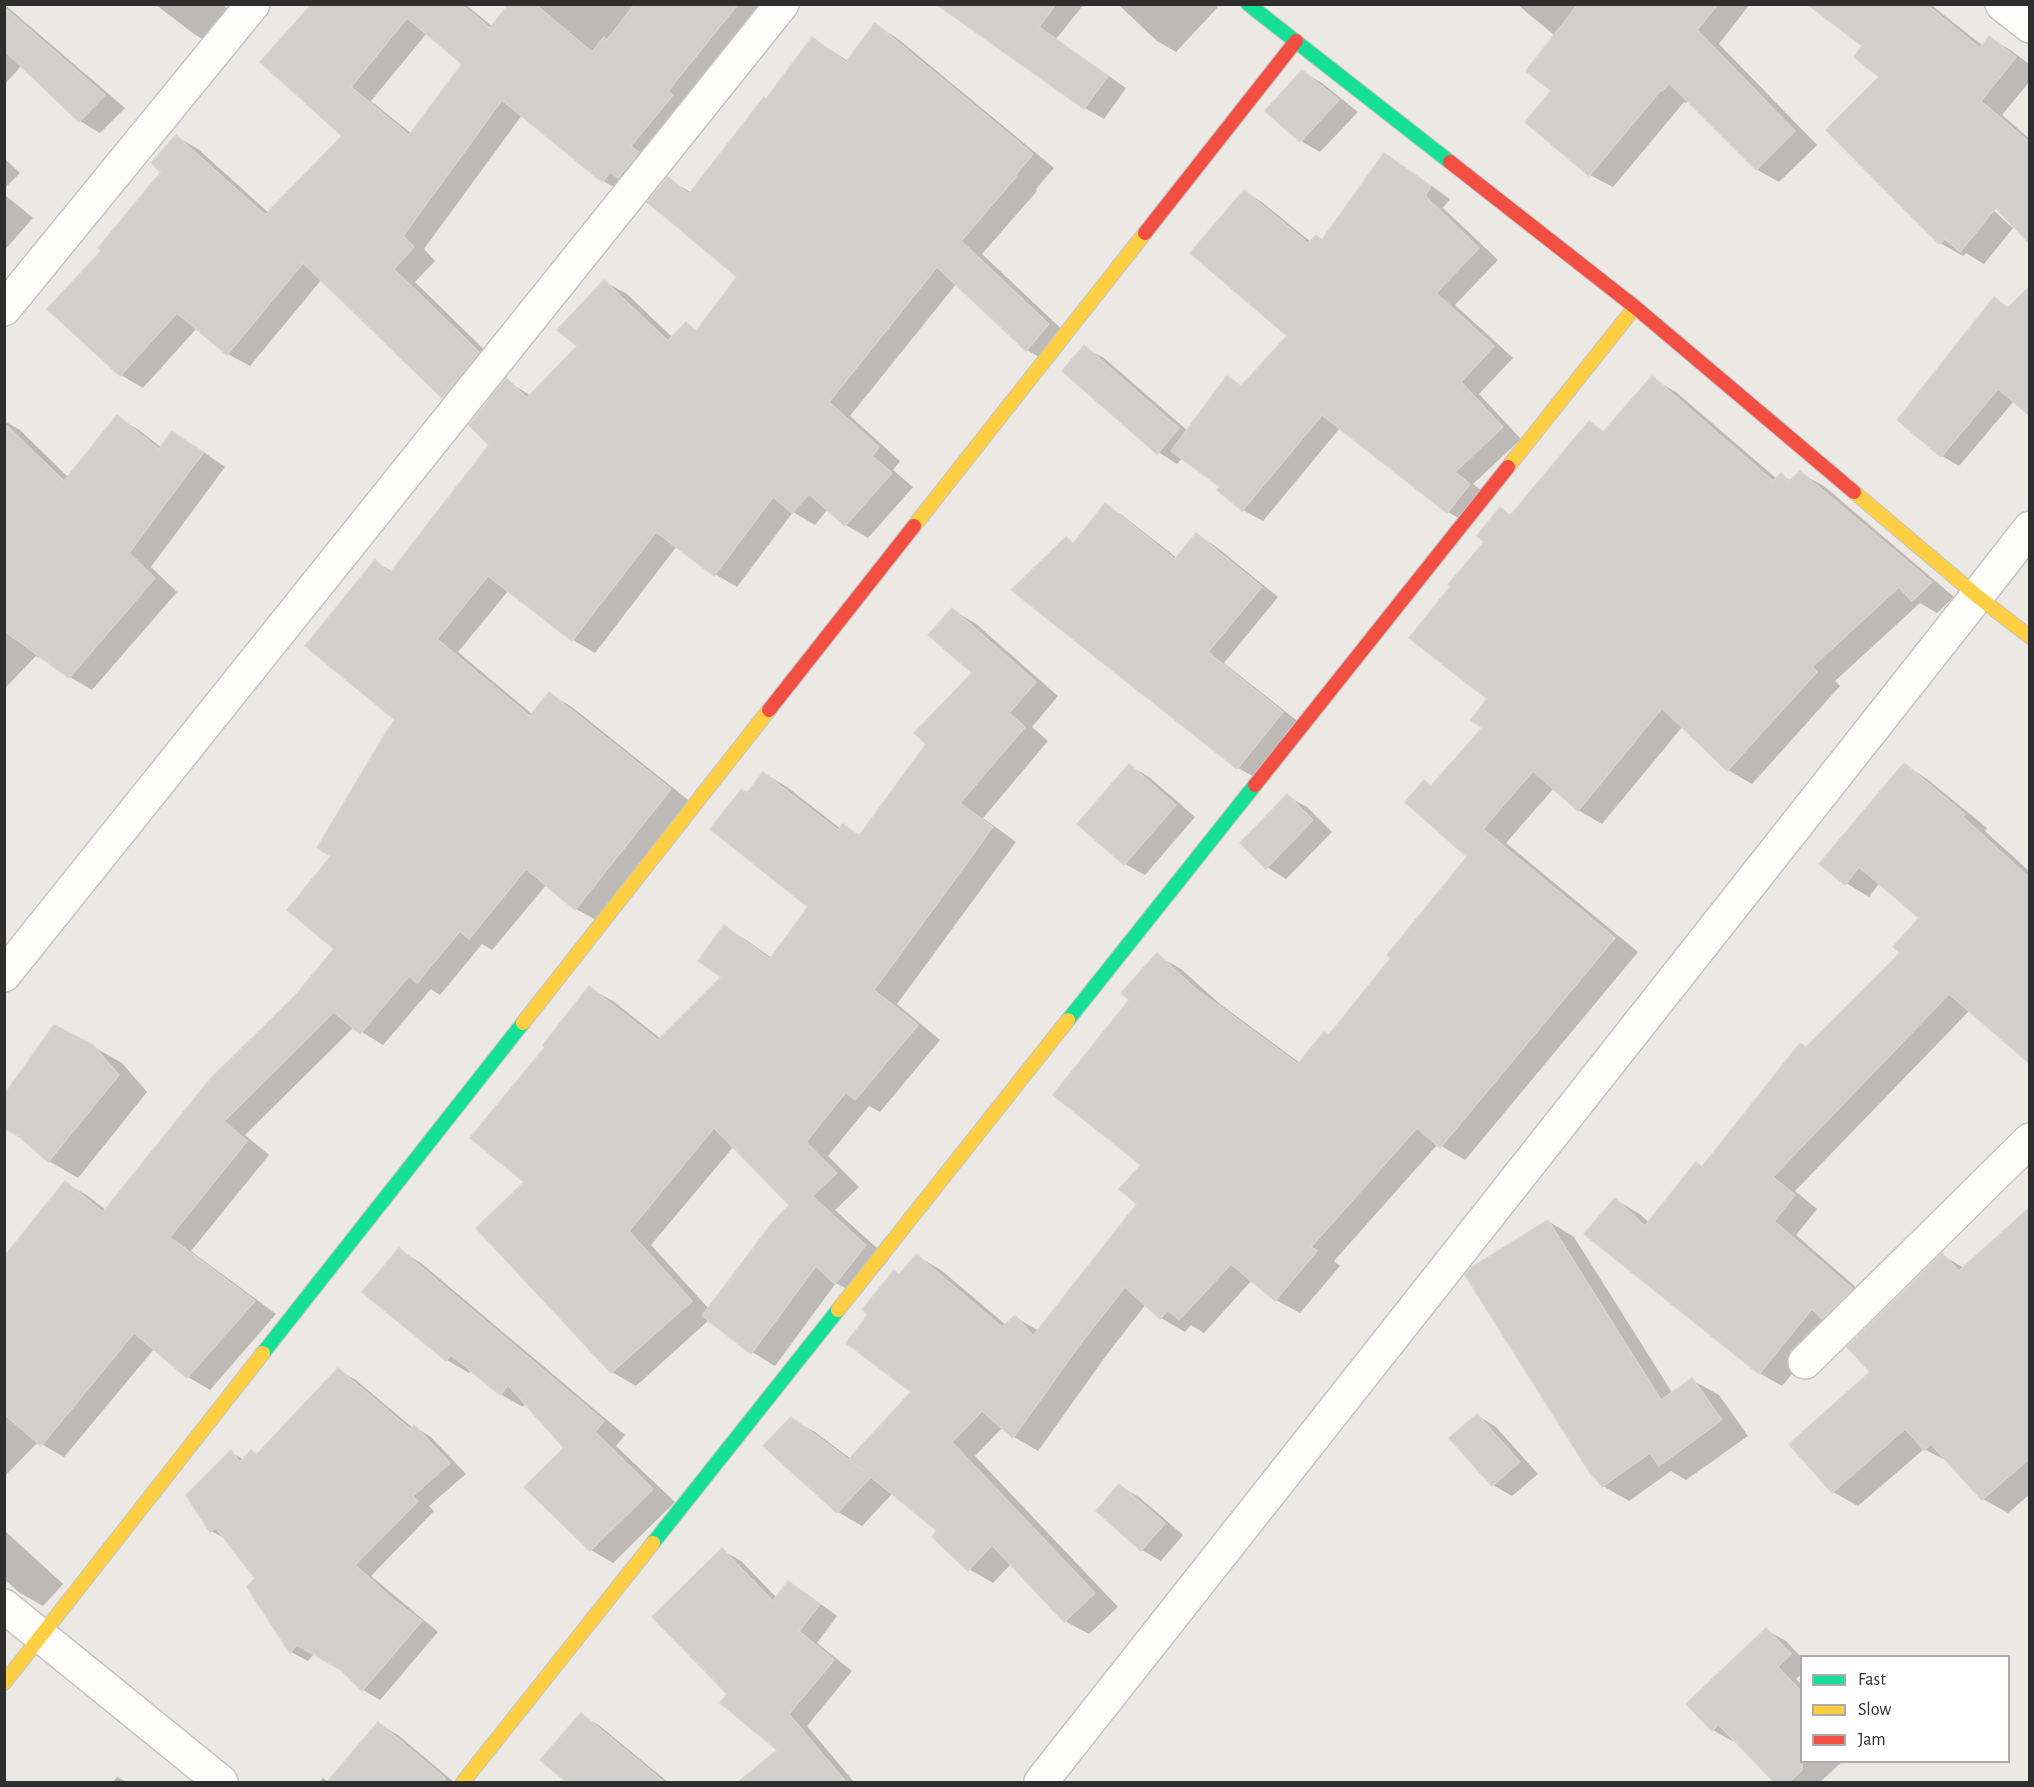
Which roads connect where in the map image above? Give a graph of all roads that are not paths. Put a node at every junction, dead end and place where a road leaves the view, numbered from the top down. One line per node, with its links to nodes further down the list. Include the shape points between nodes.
1 (253, 4): 8 (street)
2 (782, 4): 12 (street)
3 (1248, 4): 6 (street)
4 (2002, 4): 5 (street)
5 (2030, 26)
6 (1296, 41): 7 (street); 16 (street)
7 (1635, 307): 10 (street); 19 (street)
8 (4, 309)
9 (2030, 528): 10 (street)
10 (1977, 596): 11 (street); 20 (street)
11 (2030, 637)
12 (4, 975)
13 (2030, 1140): 14 (street)
14 (1805, 1362)
15 (4, 1606): 16 (street)
16 (42, 1636): 17 (street); 18 (street)
17 (4, 1683)
18 (221, 1782)
19 (463, 1782)
20 (1041, 1782)

